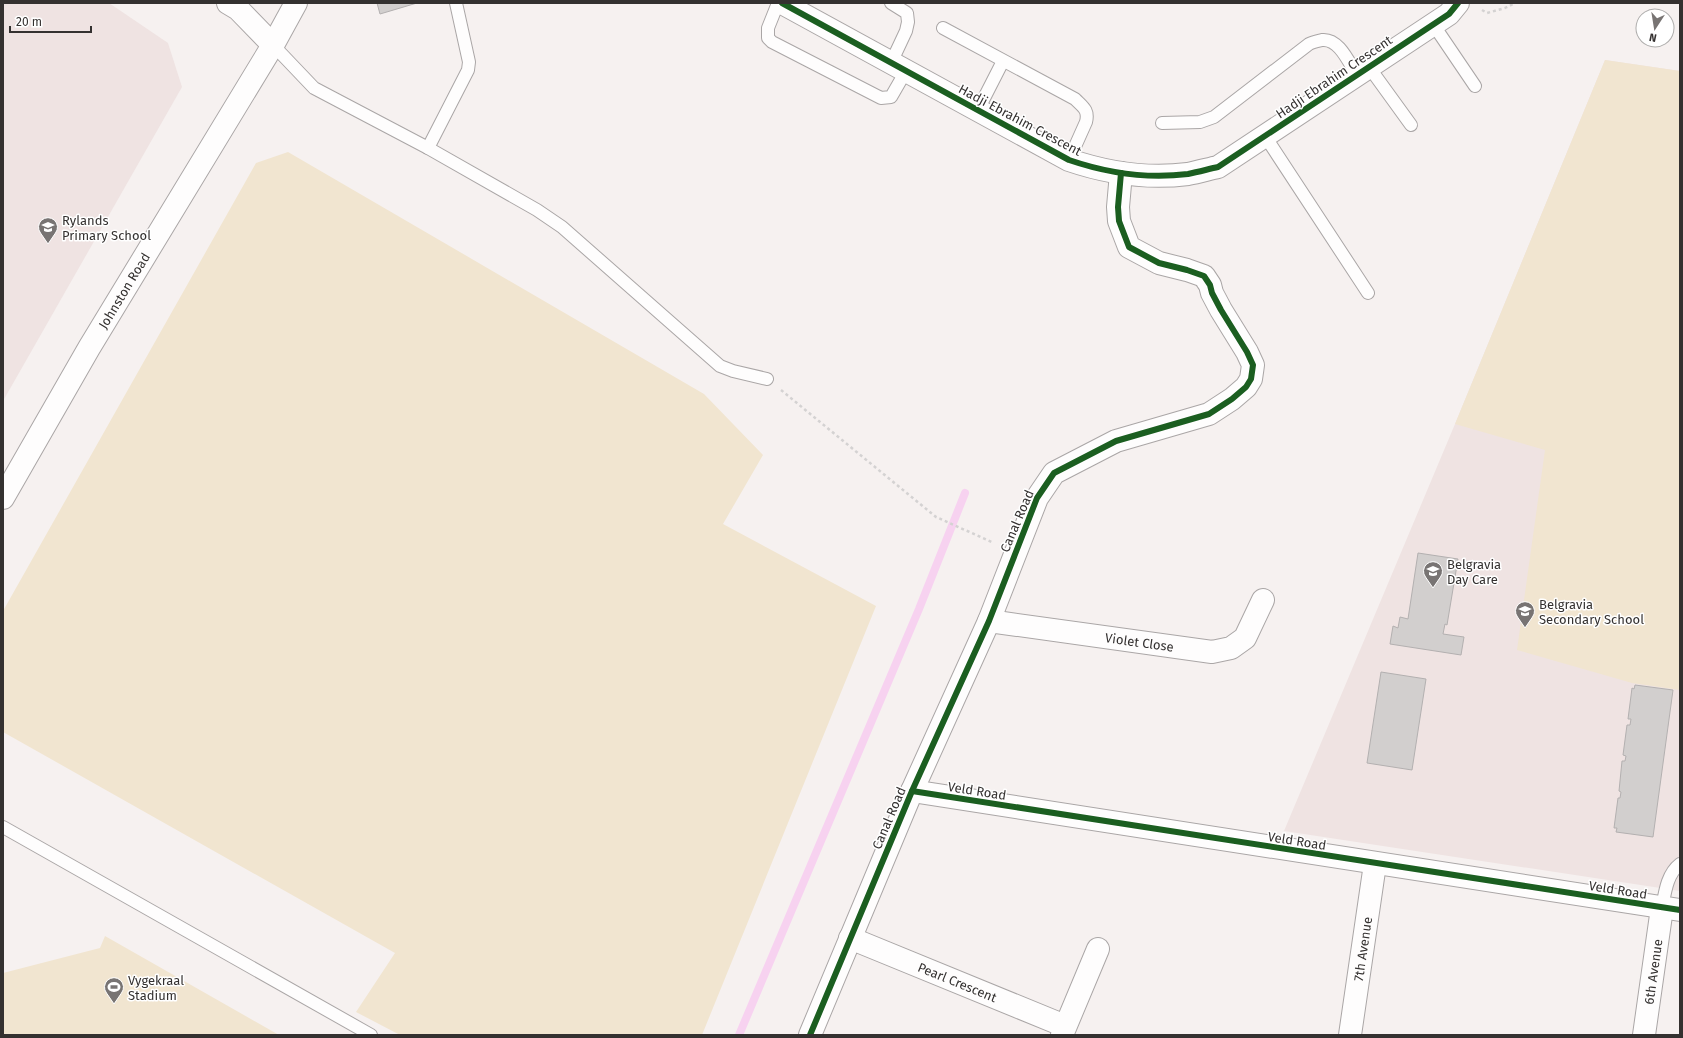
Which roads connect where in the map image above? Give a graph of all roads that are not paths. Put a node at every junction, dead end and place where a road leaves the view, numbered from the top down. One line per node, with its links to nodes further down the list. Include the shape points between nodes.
1 (228, 3): 10 (street, via 238,9)
2 (296, 3): 10 (street, Johnston Road)
3 (456, 3): 19 (lane, via 469,62 468,70)
4 (778, 3): 12 (lane, via 768,28 768,38 772,42 880,98 891,97)
5 (782, 3): 12 (street, Hadji Ebrahim Crescent)
6 (891, 3): 12 (lane, via 907,13 908,22)
7 (1468, 5): 8 (street, Hadji Ebrahim Crescent)
8 (1433, 24): 13 (street, Hadji Ebrahim Crescent); 14 (lane)
9 (943, 28): 11 (lane)
10 (273, 45): 19 (lane, via 314,88); 24 (street, Johnston Road, via 89,348)
11 (1003, 60): 15 (lane); 20 (lane, via 1075,99 1086,110 1086,122)
12 (898, 67): 15 (street, Hadji Ebrahim Crescent)
13 (1363, 71): 16 (lane, via 1337,46 1330,41 1322,40 1309,44 1214,117 1200,122); 17 (lane); 18 (street, Hadji Ebrahim Crescent)
14 (1475, 86)
15 (978, 110): 20 (street, Hadji Ebrahim Crescent)
16 (1162, 123)
17 (1411, 125)
18 (1265, 136): 21 (street, Hadji Ebrahim Crescent, via 1218,167 1188,174 1150,176); 22 (lane)
19 (428, 148): 23 (lane, via 562,227 720,366)
20 (1069, 160): 21 (street, Hadji Ebrahim Crescent)
21 (1121, 173): 26 (street, Canal Road, via 1119,221 1129,247 1159,263 1204,276 1253,365 1251,379 1232,399 1209,414 1116,441 1054,473 1037,498)
22 (1368, 292)
23 (767, 379)
24 (3, 498)
25 (1263, 600): 26 (street, Violet Close, via 1245,638 1231,648 1212,652)
26 (989, 621): 27 (street, Canal Road)
27 (912, 792): 29 (street, Veld Road); 32 (street, Canal Road)
28 (3, 827): 35 (lane)
29 (1375, 864): 31 (street, Veld Road); 37 (street, 7th Avenue)
30 (1680, 864): 31 (lane, via 1667,883)
31 (1671, 909): 38 (street, 6th Avenue)
32 (850, 938): 34 (street, Pearl Crescent); 36 (street, Canal Road)
33 (1098, 949): 34 (street, Pearl Crescent)
34 (1064, 1031)
35 (371, 1035)
36 (810, 1035)
37 (1350, 1035)
38 (1644, 1035)

